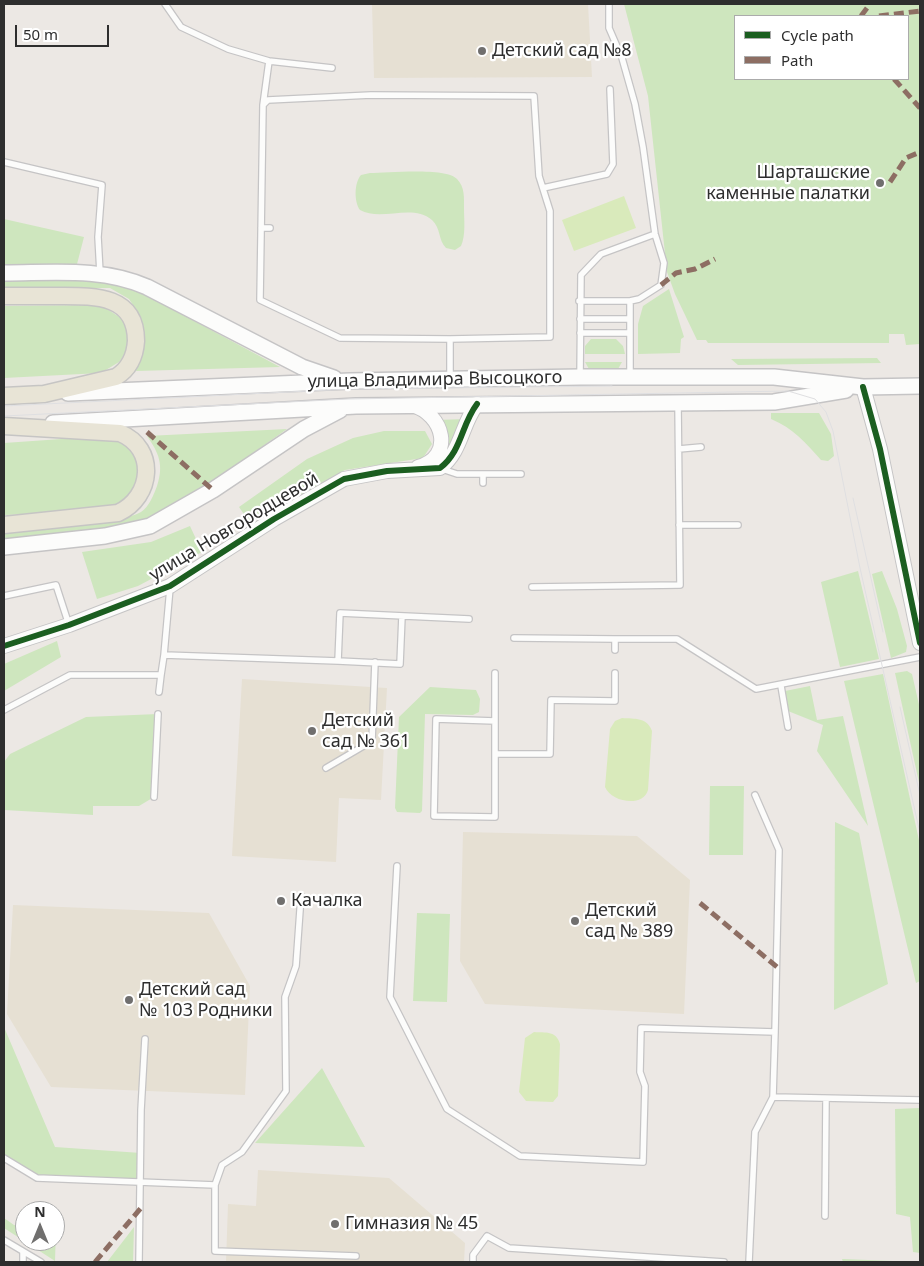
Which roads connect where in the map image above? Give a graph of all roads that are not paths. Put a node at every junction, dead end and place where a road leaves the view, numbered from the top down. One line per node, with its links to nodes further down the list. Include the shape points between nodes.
1 (165, 4): 3 (lane, via 181,27 228,49)
2 (609, 4): 11 (lane, via 609,28 622,58 635,104)
3 (269, 61): 4 (lane); 6 (lane)
4 (332, 68)
5 (610, 89): 8 (lane, via 613,164 607,174)
6 (263, 105): 8 (lane, via 268,100 283,98 371,95 534,96 539,176); 9 (lane)
7 (4, 162): 13 (lane, via 102,185 98,237)
8 (543, 188): 21 (lane, via 550,211 550,337)
9 (261, 228): 10 (lane); 21 (lane, via 260,300 340,338)
10 (270, 228)
11 (655, 234): 15 (lane, via 601,254 581,275); 16 (lane, via 664,263 661,285)
12 (4, 273): 13 (main road)
13 (100, 273): 25 (main road, via 136,282 302,367)
14 (4, 296): 28 (main road, via 97,297 117,303 133,321 136,345 124,372 110,379)
15 (580, 301): 16 (lane); 17 (lane)
16 (630, 301): 18 (lane)
17 (580, 318): 18 (lane); 19 (lane)
18 (629, 318): 20 (lane)
19 (580, 332): 20 (lane); 22 (lane)
20 (629, 332): 23 (lane)
21 (450, 338): 24 (lane)
22 (580, 377): 23 (main road, улица Владимира Высоцкого); 24 (main road, улица Владимира Высоцкого)
23 (630, 377): 27 (main road, улица Владимира Высоцкого, via 774,377)
24 (450, 380): 25 (main road, улица Владимира Высоцкого)
25 (350, 381): 28 (main road, улица Владимира Высоцкого)
26 (920, 386): 27 (main road, улица Владимира Высоцкого)
27 (862, 387): 30 (main road, улица Владимира Высоцкого, via 774,402); 54 (street, via 880,450)
28 (44, 394): 29 (main road, улица Владимира Высоцкого)
29 (5, 396)
30 (678, 403): 32 (main road, улица Владимира Высоцкого); 36 (lane)
31 (409, 404): 32 (main road, улица Владимира Высоцкого); 33 (main road, улица Владимира Высоцкого); 38 (street, улица Новгородцевой, via 427,410 436,420 441,440 439,453 430,463)
32 (477, 404): 37 (street, via 467,419 455,454)
33 (356, 406): 34 (main road, улица Владимира Высоцкого); 45 (main road, via 331,414 304,429 213,490 150,526 112,535)
34 (8, 426): 42 (main road, via 120,433 140,448 147,472 138,498 118,513)
35 (701, 447): 36 (lane)
36 (679, 449): 43 (lane)
37 (440, 468): 38 (street, улица Новгородцевой); 39 (lane, via 457,474)
38 (411, 469): 46 (street, улица Новгородцевой, via 387,470 344,479 274,519)
39 (483, 474): 40 (lane); 41 (lane)
40 (521, 474)
41 (482, 483)
42 (4, 525)
43 (679, 525): 44 (lane); 47 (lane, via 680,585)
44 (738, 526)
45 (4, 547)
46 (170, 586): 51 (street, улица Новгородцевой); 57 (lane)
47 (532, 587)
48 (4, 596): 51 (lane, via 56,585)
49 (402, 616): 50 (lane); 59 (lane, via 340,613); 60 (lane, via 400,664)
50 (469, 619)
51 (69, 625): 55 (street, улица Новгородцевой)
52 (514, 638): 53 (lane)
53 (615, 639): 56 (lane); 64 (lane, via 677,639 756,689)
54 (920, 643)
55 (4, 646)
56 (615, 650)
57 (164, 654): 59 (lane); 63 (lane)
58 (920, 657): 64 (lane)
59 (338, 661): 60 (lane)
60 (375, 662): 71 (lane, via 372,741)
61 (615, 672): 70 (lane, via 615,701 551,700 550,754)
62 (496, 673): 68 (lane)
63 (161, 675): 65 (lane); 66 (lane, via 70,675)
64 (781, 686): 69 (lane)
65 (159, 692)
66 (4, 710)
67 (158, 714): 73 (lane)
68 (495, 721): 70 (lane); 70 (lane, via 436,719 434,816 495,817)
69 (788, 727)
70 (495, 754)
71 (326, 768)
72 (755, 795): 76 (lane, via 779,850)
73 (154, 797)
74 (397, 866): 76 (lane, via 390,997 447,1109 520,1156 643,1162 645,1086 640,1072 641,1028)
75 (301, 896): 83 (lane, via 296,966 285,997 286,1091 242,1152 222,1165)
76 (775, 1032): 78 (lane)
77 (145, 1039): 82 (lane)
78 (773, 1097): 79 (lane); 93 (lane, via 755,1132)
79 (826, 1099): 80 (lane); 84 (lane)
80 (920, 1100)
81 (4, 1158): 82 (lane, via 38,1178)
82 (141, 1183): 83 (lane); 90 (lane)
83 (215, 1185): 87 (lane, via 215,1251)
84 (826, 1216)
85 (4, 1240): 86 (lane)
86 (23, 1252): 88 (lane); 89 (lane)
87 (356, 1256)
88 (23, 1262)
89 (41, 1262)
90 (139, 1262)
91 (473, 1262): 92 (lane, via 473,1255 487,1236 509,1248)
92 (724, 1262)
93 (749, 1262)

